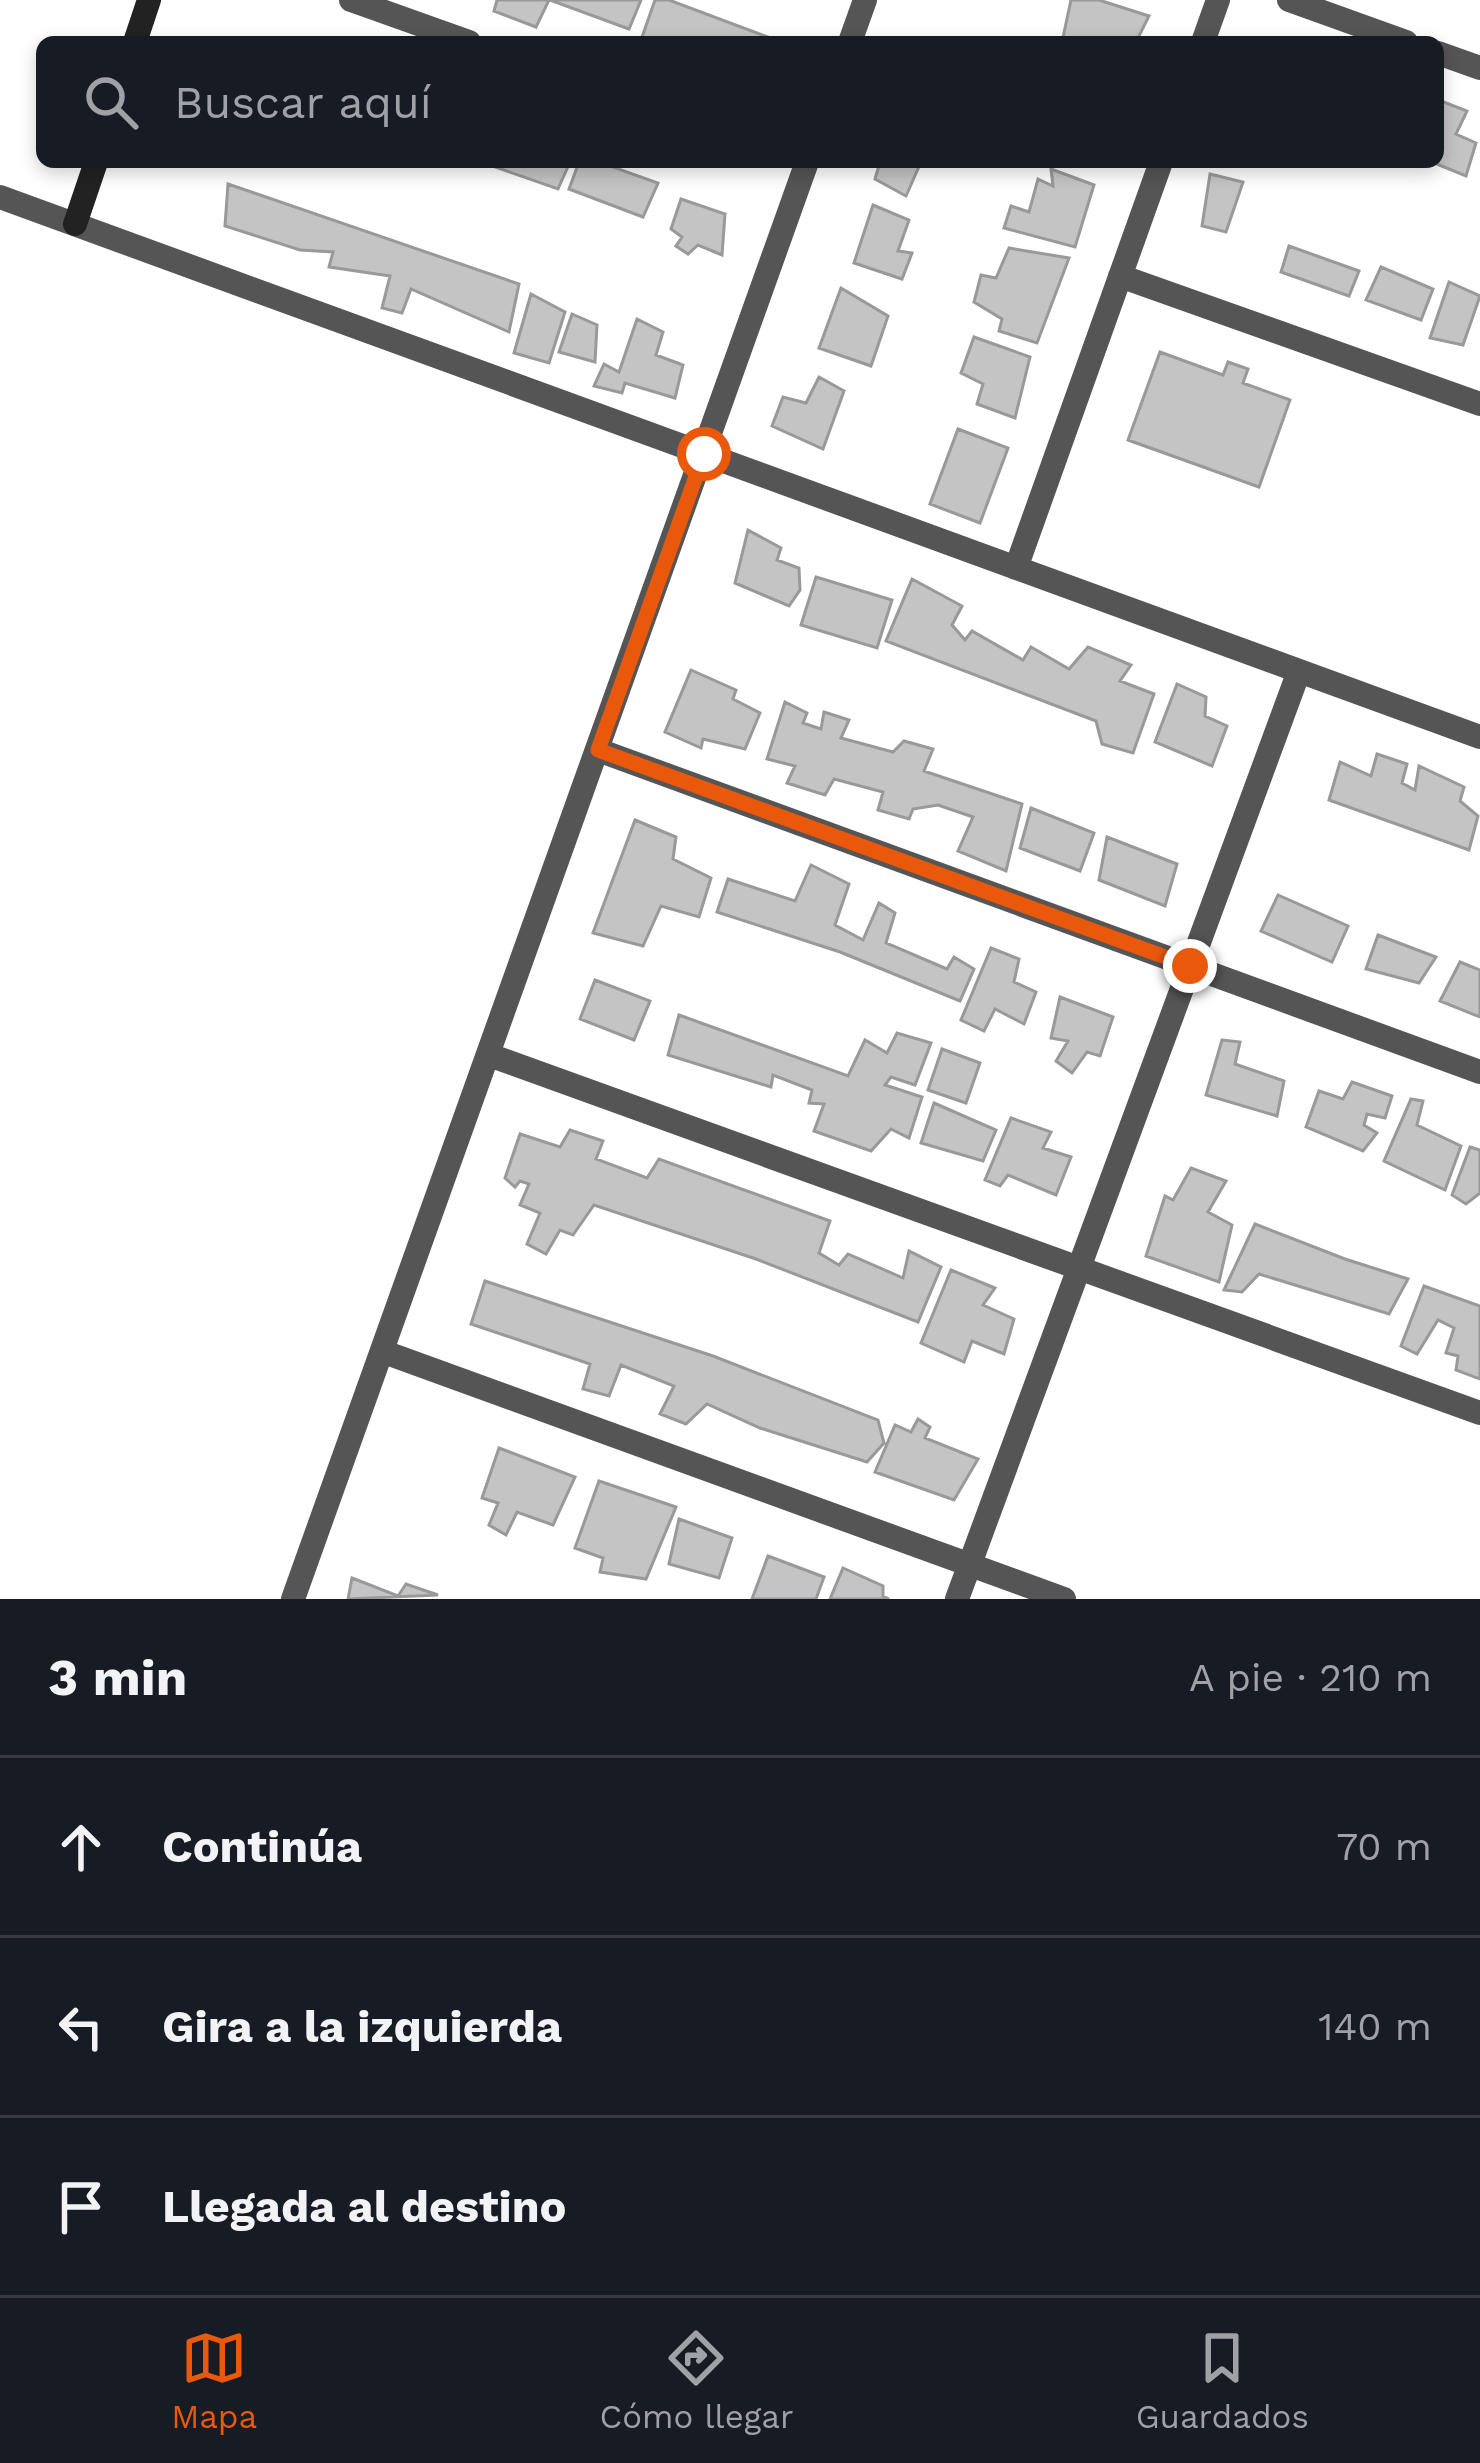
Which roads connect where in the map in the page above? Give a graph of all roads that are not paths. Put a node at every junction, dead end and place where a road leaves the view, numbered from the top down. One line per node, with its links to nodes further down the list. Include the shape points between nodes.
1 (149, 0): 6 (main road)
2 (351, 0): 7 (street)
3 (865, 0): 8 (street)
4 (1218, 0): 9 (street)
5 (1289, 0): 10 (street)
6 (137, 36)
7 (452, 36)
8 (852, 36)
9 (1205, 36)
10 (1389, 36)
11 (1444, 55): 12 (street)
12 (1480, 68)
13 (94, 168): 17 (main road)
14 (805, 168): 20 (street)
15 (1159, 168): 18 (street)
16 (0, 197): 17 (street)
17 (75, 224): 20 (street)
18 (1120, 276): 19 (street); 21 (street)
19 (1480, 404)
20 (704, 454): 21 (street); 24 (street)
21 (1016, 568): 22 (street)
22 (1299, 671): 23 (street); 25 (street)
23 (1480, 737)
24 (598, 750): 25 (street); 26 (street)
25 (1190, 966): 27 (street); 28 (street)
26 (489, 1055): 28 (street); 29 (street)
27 (1480, 1072)
28 (1081, 1269): 30 (street); 31 (street)
29 (384, 1352): 31 (street); 32 (street)
30 (1480, 1413)
31 (970, 1565): 33 (street); 34 (street)
32 (293, 1599)
33 (957, 1599)
34 (1064, 1599)

